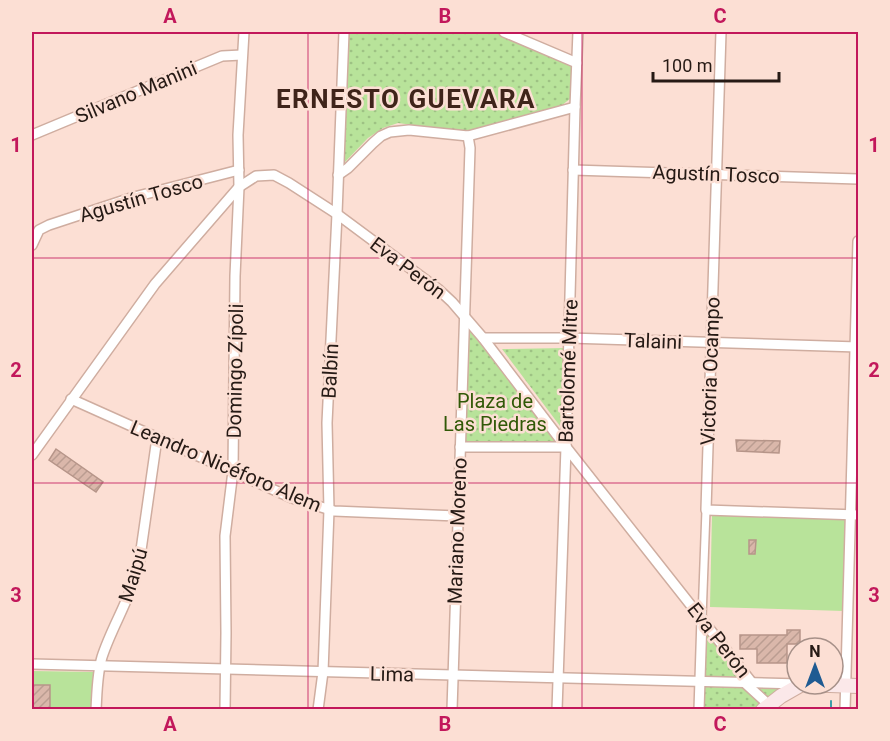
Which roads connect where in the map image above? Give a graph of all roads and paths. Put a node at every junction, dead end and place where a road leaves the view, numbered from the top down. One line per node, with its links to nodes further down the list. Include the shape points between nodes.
1 (244, 32): 6 (street, Domingo Zípoli)
2 (344, 32): 13 (street, Balbín)
3 (504, 32): 7 (street)
4 (578, 32): 7 (street, Bartolomé Mitre)
5 (721, 32): 14 (street, Victoria Ocampo)
6 (242, 56): 9 (street, Silvano Manini, via 222,56); 11 (street, Domingo Zípoli)
7 (577, 63): 8 (street, Bartolomé Mitre)
8 (575, 107): 10 (street); 12 (street, Bartolomé Mitre)
9 (32, 135)
10 (468, 136): 13 (street, via 390,132 373,142); 20 (street, Mariano Moreno)
11 (239, 170): 16 (street, Domingo Zípoli); 19 (street, Agustín Tosco, via 134,197 43,227)
12 (573, 170): 14 (street, Agustín Tosco); 22 (street, Bartolomé Mitre)
13 (338, 175): 17 (street, Balbín)
14 (717, 175): 15 (street, Agustín Tosco); 23 (street, Victoria Ocampo)
15 (858, 179)
16 (239, 187): 17 (street, Eva Perón, via 256,176 274,175); 25 (street, Eva Perón, via 155,284); 30 (street, Domingo Zípoli)
17 (337, 214): 20 (street, Eva Perón, via 438,289); 31 (street, Balbín, via 327,423)
18 (858, 241): 24 (street)
19 (32, 245)
20 (464, 314): 21 (street, Eva Perón); 27 (street, Mariano Moreno)
21 (483, 338): 22 (street, Talaini); 28 (street, Eva Perón)
22 (569, 338): 23 (street, Talaini); 28 (street, Bartolomé Mitre)
23 (711, 343): 24 (street, Talaini); 32 (street, Victoria Ocampo)
24 (857, 347): 33 (street)
25 (71, 399): 26 (street, Leandro Nicéforo Alem); 29 (street, Eva Perón)
26 (157, 438): 30 (street, Leandro Nicéforo Alem); 37 (street, Maipú, via 140,564)
27 (460, 447): 28 (street); 34 (street, Mariano Moreno)
28 (566, 447): 35 (street, Eva Perón); 41 (street, Bartolomé Mitre)
29 (32, 455)
30 (233, 471): 31 (street, Leandro Nicéforo Alem); 38 (street, Domingo Zípoli, via 225,536)
31 (328, 510): 34 (street, Leandro Nicéforo Alem); 39 (street, Balbín)
32 (706, 510): 33 (street); 35 (street, Victoria Ocampo)
33 (855, 515): 45 (street)
34 (457, 516): 40 (street, Mariano Moreno)
35 (702, 618): 42 (street, Victoria Ocampo); 43 (street, Eva Perón)
36 (32, 664): 37 (street, Lima)
37 (100, 665): 38 (street, Lima); 48 (street, Maipú)
38 (226, 668): 39 (street, Lima); 49 (street, Domingo Zípoli)
39 (322, 672): 40 (street, Lima); 50 (street, Balbín)
40 (453, 675): 41 (street, Lima); 51 (street, Mariano Moreno)
41 (558, 678): 42 (street, Lima); 52 (street, Bartolomé Mitre)
42 (700, 682): 43 (street, Lima); 53 (street, Victoria Ocampo)
43 (749, 684): 44 (street, Lima); 47 (street, Eva Perón)
44 (785, 684)
45 (852, 686): 54 (street)
46 (785, 694): 47 (main road)
47 (766, 707)
48 (96, 710)
49 (225, 710)
50 (318, 710)
51 (452, 710)
52 (557, 710)
53 (699, 710)
54 (845, 710)

